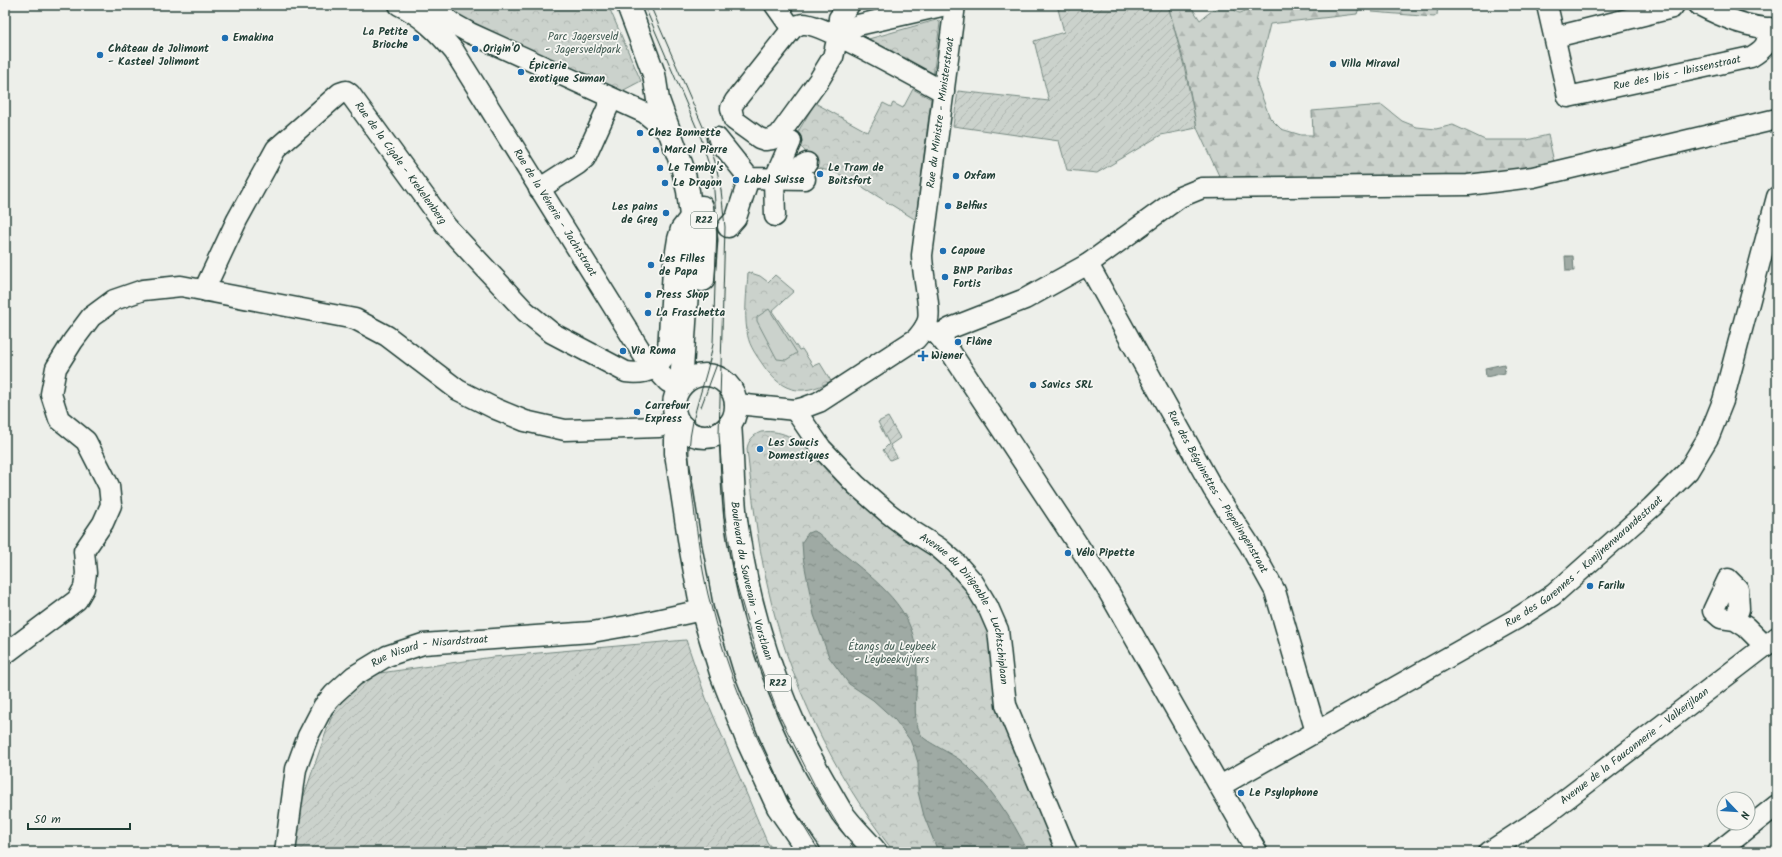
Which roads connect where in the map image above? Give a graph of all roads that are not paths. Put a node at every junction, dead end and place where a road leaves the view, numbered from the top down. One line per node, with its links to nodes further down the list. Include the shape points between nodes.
1 (399, 5): 16 (street, Rue de la Vénerie - Jachtstraat, via 434,28)
2 (429, 5): 12 (street)
3 (628, 5): 17 (main road, R22)
4 (775, 5): 13 (street)
5 (849, 5): 14 (street, via 839,18)
6 (946, 5): 14 (street, via 858,25)
7 (955, 5): 18 (street, Rue du Ministre - Ministerstraat)
8 (1547, 5): 15 (street)
9 (1674, 5): 15 (street, via 1672,8)
10 (1699, 5): 11 (street, via 1721,17 1748,26)
11 (1773, 29): 15 (street, Rue des Ibis - Ibissenstraat, via 1764,49 1752,57 1568,98)
12 (470, 33): 16 (street, via 460,40); 21 (street, via 645,114)
13 (788, 34): 14 (street, via 803,24); 14 (street, via 731,108 734,120 765,140 779,135 819,80 833,57)
14 (838, 36): 18 (street)
15 (1555, 36)
16 (454, 51): 27 (street, Rue de la Vénerie - Jachtstraat)
17 (654, 74): 21 (main road, R22, via 658,100); 36 (main road, R22, via 667,95 687,145 695,168 703,211 706,240)
18 (944, 92): 34 (street, Rue du Ministre - Ministerstraat, via 922,268)
19 (608, 108): 27 (street, via 585,158)
20 (1777, 119): 32 (street, via 1533,177 1497,183 1202,188 1180,197)
21 (672, 135): 29 (main road, R22, via 688,191)
22 (716, 138): 25 (street)
23 (791, 141): 26 (street)
24 (806, 171): 26 (street)
25 (749, 178): 26 (street); 31 (street, via 736,218)
26 (774, 180): 30 (street)
27 (539, 189): 35 (street, Rue de la Vénerie - Jachtstraat, via 644,356)
28 (1777, 197): 44 (street, Rue des Garennes - Konijnenwarandestraat, via 1723,401 1709,436 1688,471 1652,507 1553,595 1516,619)
29 (691, 216): 35 (street, via 681,229 678,239 673,270 668,350); 36 (main road, R22)
30 (775, 216)
31 (728, 227)
32 (1088, 264): 34 (street, via 1025,299 951,328); 44 (street, Rue des Béguinettes - Piepelingenstraat, via 1213,489 1249,544 1275,591)
33 (206, 291): 35 (street, Rue de la Cigale - Krekelenberg, via 206,286 237,220 276,149 340,93 346,91 446,226 525,312 552,333 626,372 635,374); 39 (street, via 355,319 387,336 458,390 524,420 566,430); 43 (street, via 182,286 143,290 114,300 91,317 56,368 50,394 59,419 86,441 109,486 111,505 103,523 84,551 84,588 77,600)
34 (932, 331): 38 (street, via 819,402 806,416); 45 (street, via 946,345 1107,589)
35 (655, 369): 36 (street, Rue de la Vénerie - Jachtstraat, via 668,382)
36 (689, 380): 37 (main road, R22, via 709,374 723,380 734,392); 39 (main road, R22, via 677,392 674,404)
37 (734, 414): 38 (street, via 794,420); 39 (main road, via 722,432 708,437 695,435); 49 (main road, Boulevard du Souverain - Vorstlaan / R22, via 734,492 744,567 770,662 808,753 843,814)
38 (798, 414): 50 (street, Avenue du Dirigeable - Luchtschiplaan, via 821,448 856,485 909,529 939,548 973,582 998,630 1006,705)
39 (680, 424): 40 (main road, R22, via 676,453)
40 (702, 610): 47 (street, Rue Nisard - Nisardstraat, via 592,632 423,644 387,656 354,676 323,707 308,736 296,769); 48 (main road, R22, via 722,676 748,742 778,807)
41 (1736, 620): 42 (street)
42 (1771, 642): 52 (street, Avenue de la Fauconnerie - Valkerijlaan, via 1544,816)
43 (5, 654)
44 (1316, 732): 45 (street, Rue des Garennes - Konijnenwarandestraat)
45 (1220, 786): 51 (street)
46 (1777, 805): 53 (street)
47 (285, 852)
48 (809, 852)
49 (876, 852)
50 (1067, 852)
51 (1257, 852)
52 (1489, 852)
53 (1718, 852)

